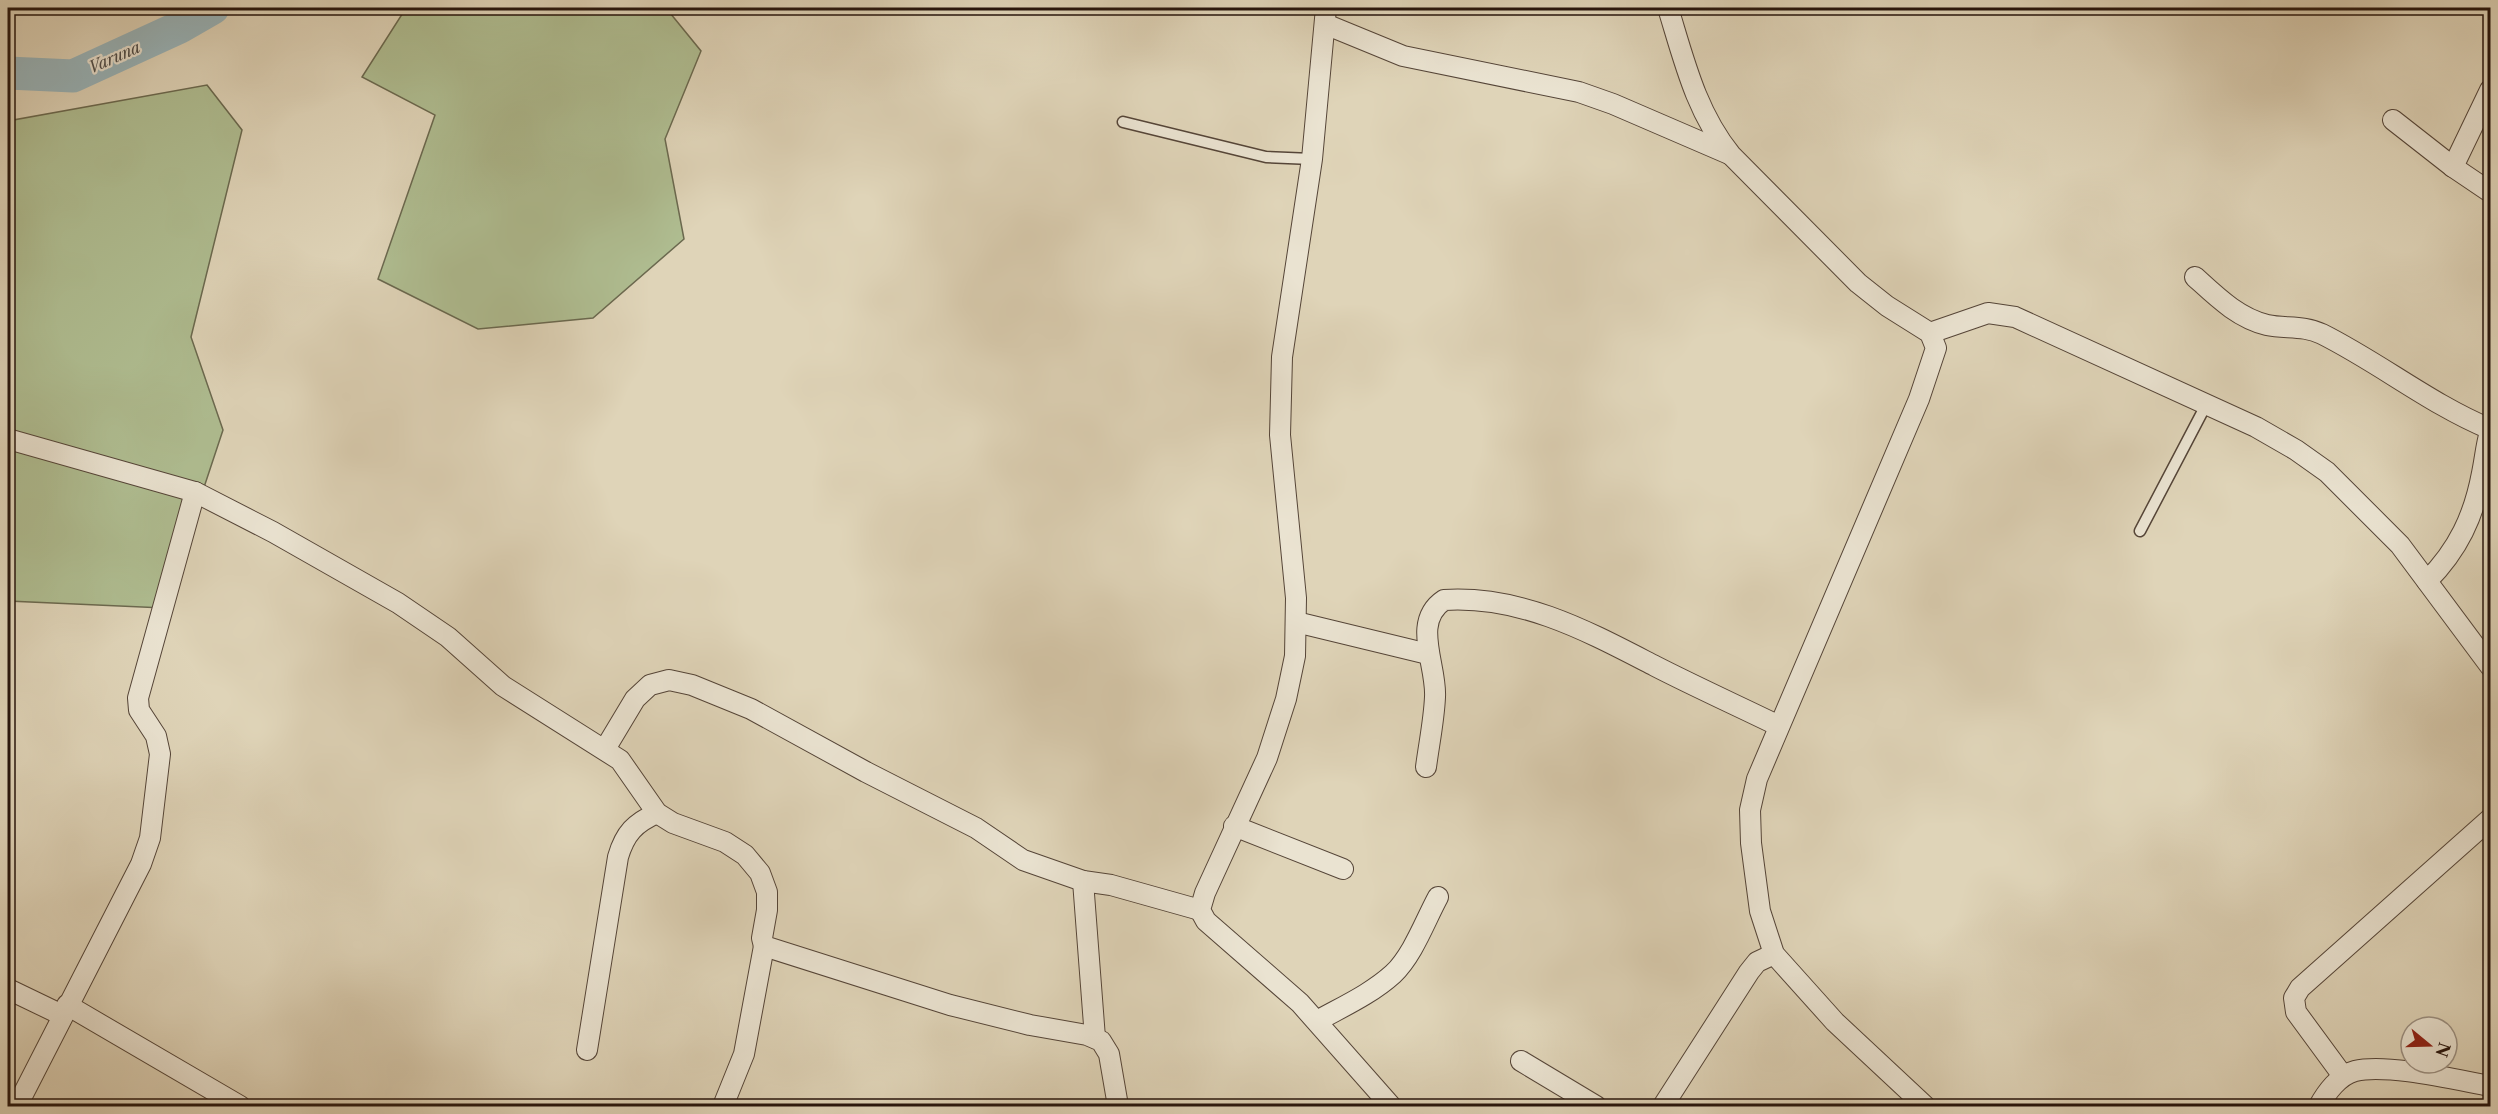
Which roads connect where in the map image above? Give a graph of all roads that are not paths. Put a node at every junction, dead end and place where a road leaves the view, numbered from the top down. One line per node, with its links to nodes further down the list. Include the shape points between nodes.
1 (1668, 8): 6 (street, via 1701,110)
2 (1326, 16): 6 (street, via 1403,56 1578,92); 7 (street)
3 (2490, 90): 8 (street)
4 (2393, 120): 8 (street)
5 (1123, 122): 7 (lane, via 1266,157)
6 (1731, 155): 11 (street, via 1858,283)
7 (1312, 159): 18 (street, via 1282,357 1280,435)
8 (2453, 167): 9 (street)
9 (2490, 192)
10 (2195, 277): 13 (street, via 2249,319 2319,333)
11 (1930, 333): 12 (street, via 1976,315 2000,313); 21 (street, via 1936,348 1923,388)
12 (2206, 405): 16 (lane); 17 (street, via 2266,433 2327,472 2400,545)
13 (2490, 430): 17 (street, via 2476,497 2463,535)
14 (8, 439): 15 (street)
15 (195, 492): 22 (street, via 398,603 448,637 503,686); 34 (street, via 138,698 139,710 156,736 159,754 150,838 141,864)
16 (2140, 531)
17 (2427, 581): 20 (street)
18 (1296, 622): 19 (street); 26 (street, via 1295,656 1286,699 1267,758)
19 (1428, 654): 21 (street, via 1430,615 1444,600 1510,606 1546,614 1587,630); 23 (street, via 1436,695)
20 (2490, 666)
21 (1779, 726): 32 (street, via 1757,779 1750,810 1760,911)
22 (605, 749): 24 (street, via 620,760); 28 (street, via 635,699 650,685 669,680 692,685 751,709 976,828 1023,860)
23 (1426, 767)
24 (657, 813): 31 (street, via 725,842 745,855 760,873 767,892); 37 (street, via 631,828 618,856)
25 (2490, 819): 39 (street, via 2300,988 2294,998 2296,1012)
26 (1234, 826): 27 (street); 30 (street)
27 (1343, 868)
28 (1083, 880): 30 (street); 36 (street)
29 (1438, 897): 35 (street, via 1395,972)
30 (1200, 910): 35 (street, via 1206,921)
31 (764, 946): 36 (street, via 950,1005); 44 (street, via 744,1054)
32 (1774, 954): 47 (street, via 1757,962 1749,972); 48 (street, via 1835,1022)
33 (8, 989): 34 (street)
34 (64, 1010): 42 (street); 43 (street)
35 (1317, 1021): 41 (street)
36 (1095, 1038): 45 (street, via 1109,1054)
37 (587, 1050)
38 (1521, 1061): 46 (street)
39 (2343, 1076): 40 (street, via 2356,1071 2384,1070); 49 (street)
40 (2490, 1086)
41 (1386, 1104)
42 (17, 1107)
43 (240, 1107)
44 (723, 1107)
45 (1118, 1107)
46 (1596, 1107)
47 (1664, 1107)
48 (1925, 1107)
49 (2319, 1107)

